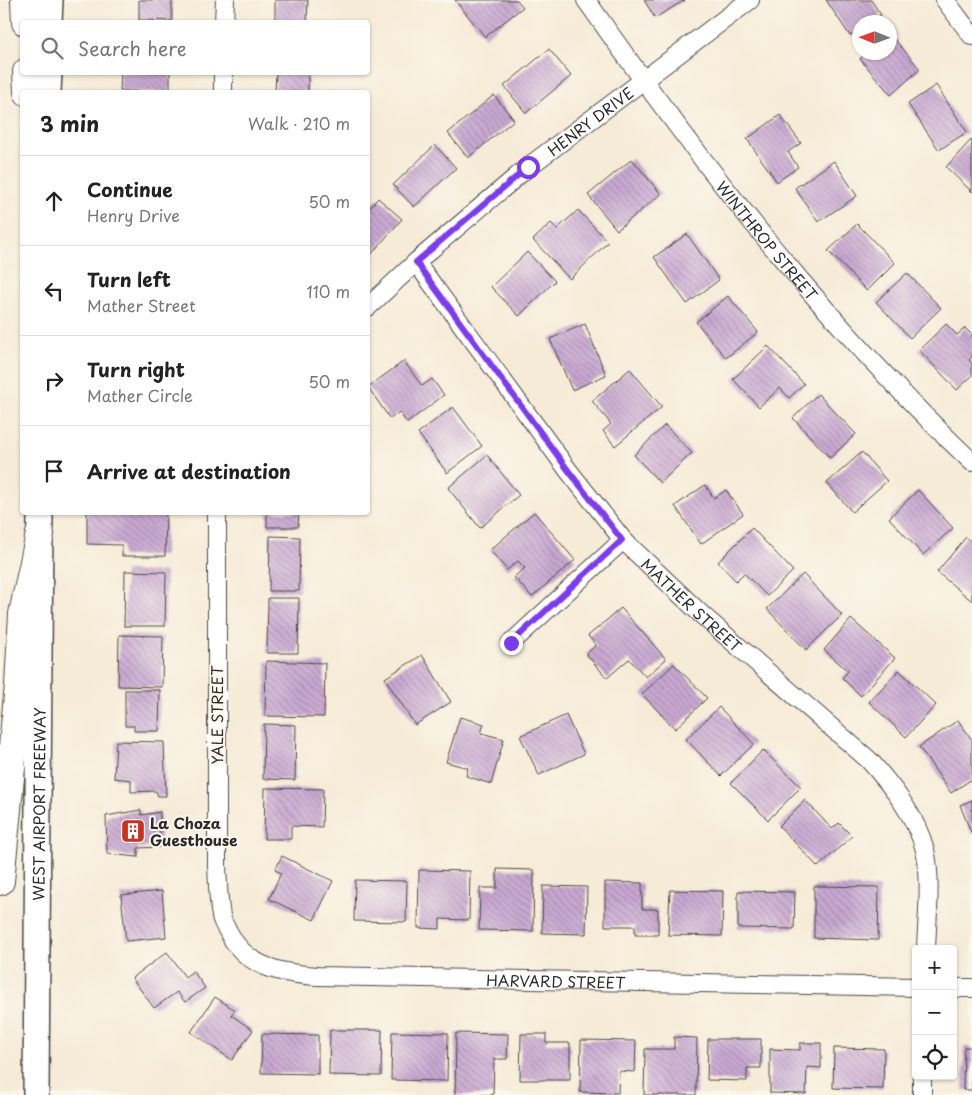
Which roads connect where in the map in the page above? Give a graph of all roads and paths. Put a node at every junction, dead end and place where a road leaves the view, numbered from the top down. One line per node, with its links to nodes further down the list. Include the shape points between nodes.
1 (25, 0): 7 (highway)
2 (50, 0): 8 (street)
3 (225, 0): 9 (street)
4 (586, 0): 14 (street, WINTHROP STREET)
5 (750, 0): 14 (street, HENRY DRIVE)
6 (945, 0): 10 (street)
7 (26, 20)
8 (49, 20)
9 (224, 20)
10 (972, 36)
11 (27, 75): 15 (highway)
12 (49, 75): 16 (street)
13 (223, 75): 17 (street)
14 (643, 82): 18 (street, HENRY DRIVE, via 528,167); 20 (street, WINTHROP STREET, via 783,261 920,413)
15 (28, 90)
16 (48, 90)
17 (223, 90)
18 (416, 262): 19 (street, HENRY DRIVE); 23 (street, MATHER STREET)
19 (370, 304)
20 (972, 462)
21 (217, 515): 26 (street, YALE STREET, via 217,866)
22 (40, 523): 25 (highway, via 24,614); 32 (street, WEST AIRPORT FREEWAY)
23 (622, 540): 24 (street); 27 (street, MATHER STREET, via 702,615 869,760 891,785 919,831 925,852 928,884)
24 (511, 643)
25 (0, 881)
26 (221, 917): 28 (street, HARVARD STREET, via 233,940 254,961 271,970 289,974)
27 (926, 945)
28 (912, 987)
29 (957, 988): 30 (street)
30 (972, 988)
31 (922, 1080): 33 (street)
32 (36, 1095)
33 (922, 1095)

